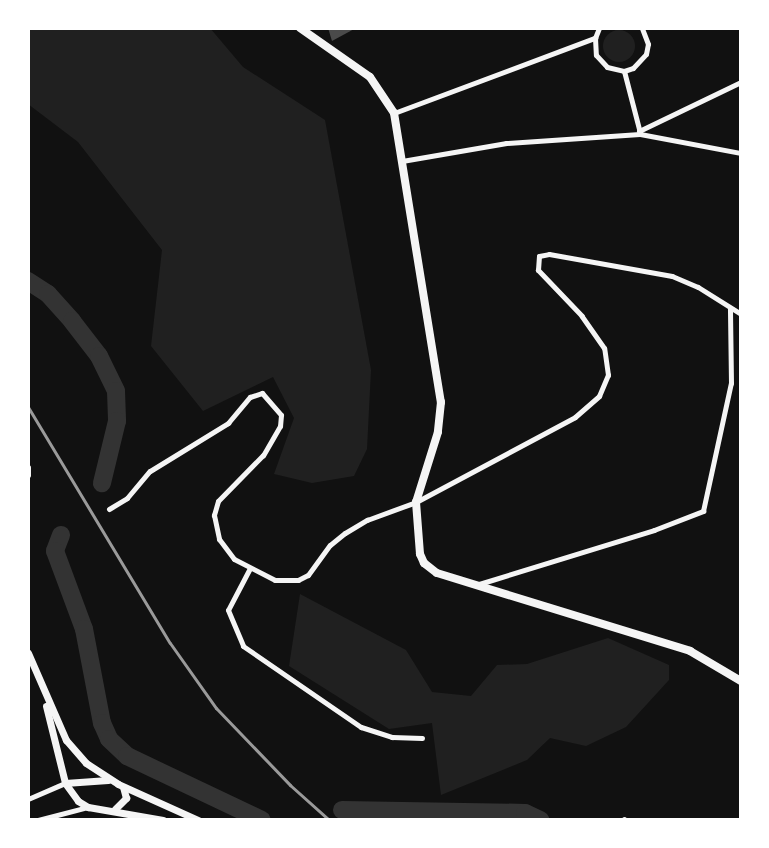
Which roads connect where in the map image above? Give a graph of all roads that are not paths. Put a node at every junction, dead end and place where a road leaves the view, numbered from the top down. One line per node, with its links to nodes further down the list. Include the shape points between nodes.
1 (300, 28): 7 (main road, via 370,77)
2 (599, 28): 4 (street)
3 (642, 28): 5 (street, via 646,54)
4 (595, 38): 5 (street, via 601,62); 7 (street)
5 (624, 71): 8 (street)
6 (741, 82): 8 (street)
7 (394, 113): 10 (main road)
8 (640, 133): 9 (street); 10 (street, via 506,143)
9 (741, 153)
10 (401, 161): 15 (main road, via 441,402 438,432)
11 (730, 307): 12 (street); 15 (street, via 672,276 541,254 536,265 604,348 608,375 599,396 575,417); 18 (street, via 731,383 703,511)
12 (741, 314)
13 (28, 467): 14 (street)
14 (28, 475)
15 (416, 502): 17 (street, via 345,533 298,580 275,580); 18 (main road, via 424,563 437,573)
16 (109, 509): 17 (street, via 127,498 150,471 228,423 250,397 262,393 281,415 280,426 263,455 218,501 214,515 224,549)
17 (250, 568): 22 (street, via 228,610 243,646 361,727 392,737)
18 (479, 584): 20 (main road, via 690,651)
19 (28, 653): 21 (street)
20 (741, 681)
21 (45, 699): 23 (street, via 66,740 86,763); 24 (street)
22 (422, 738)
23 (114, 781): 24 (street); 25 (street)
24 (65, 783): 26 (street); 27 (street)
25 (123, 787): 28 (street, via 126,798); 31 (street)
26 (28, 799)
27 (88, 807): 28 (street); 29 (street)
28 (113, 809): 30 (street)
29 (38, 820)
30 (163, 820)
31 (198, 820)

